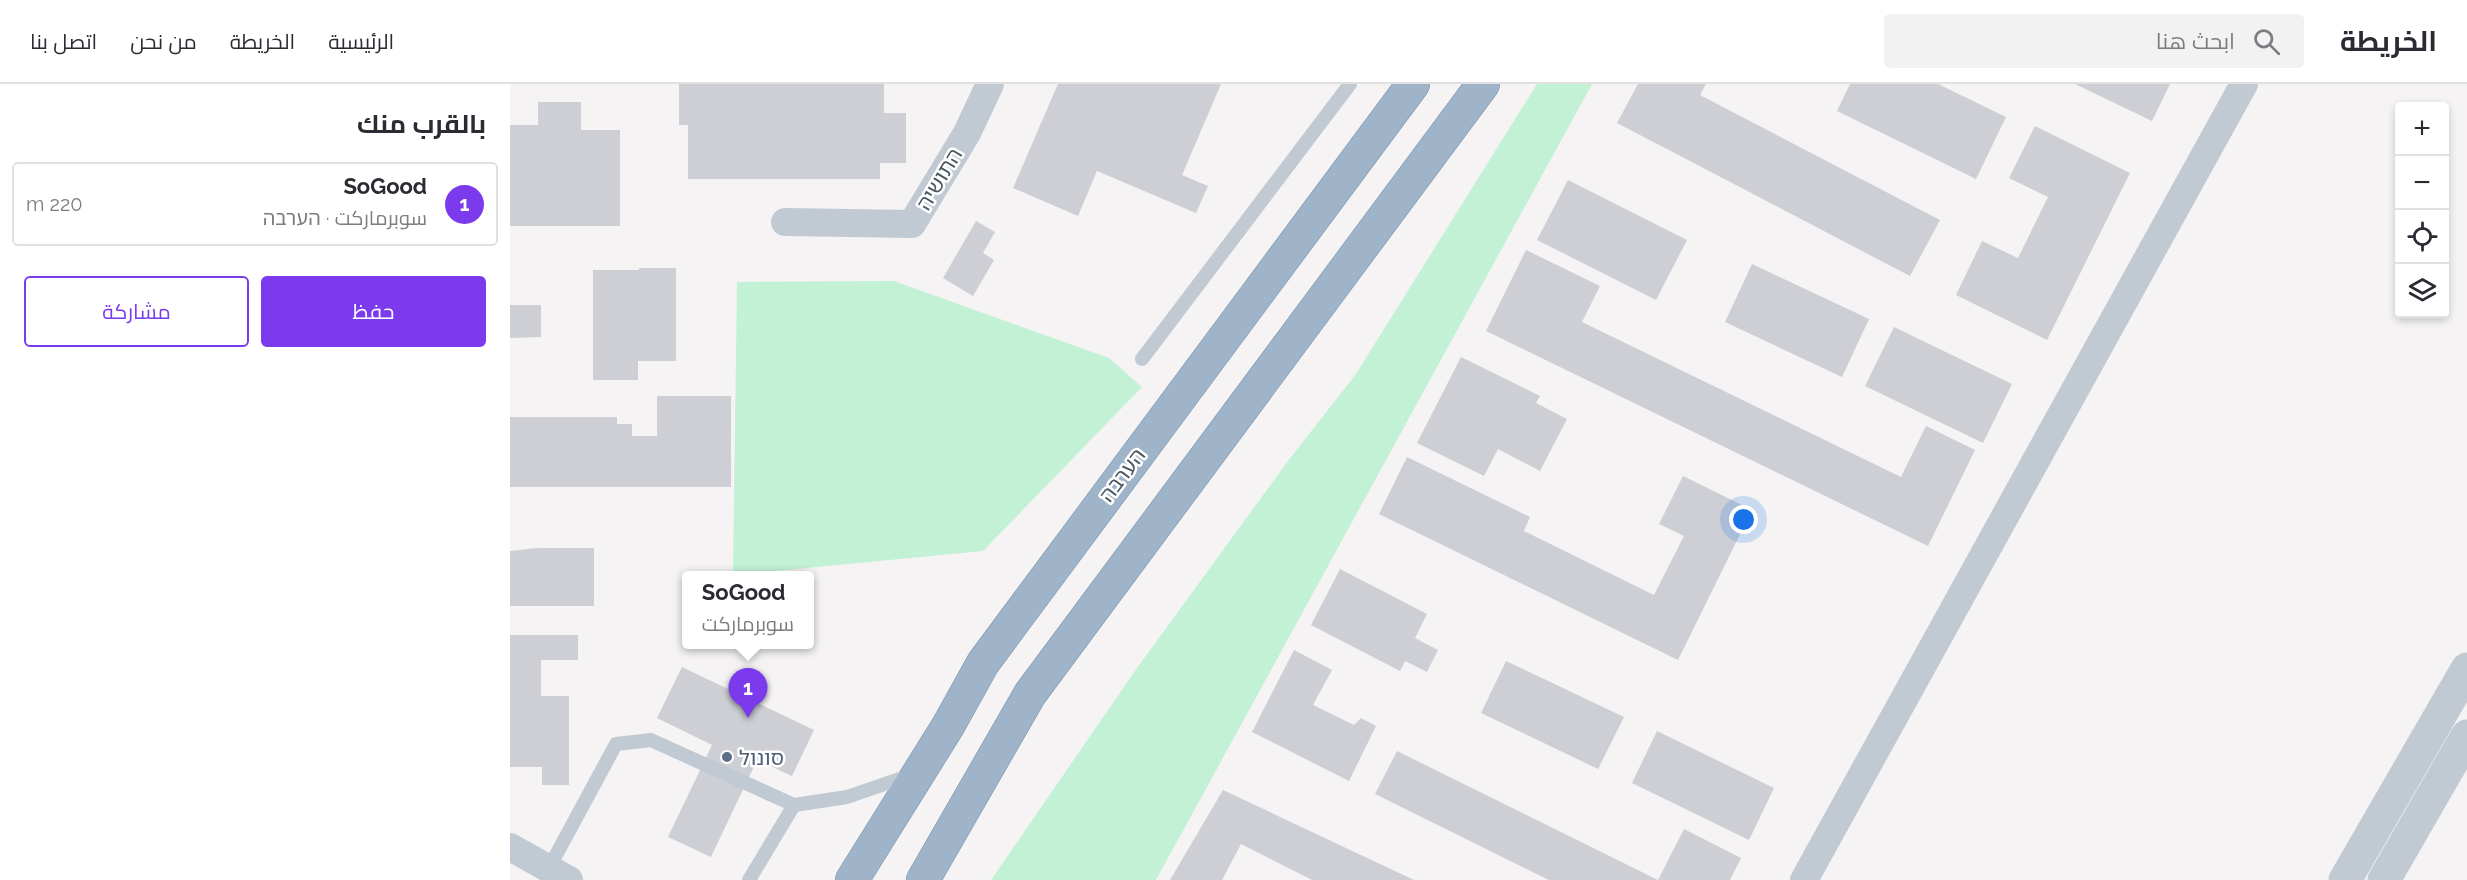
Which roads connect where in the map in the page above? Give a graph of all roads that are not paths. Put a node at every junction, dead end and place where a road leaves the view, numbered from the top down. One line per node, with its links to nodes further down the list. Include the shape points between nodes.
1 (990, 84): 6 (street, התושיה, via 967,133 912,224)
2 (1350, 84): 7 (lane)
3 (1413, 84): 10 (highway, הערבה, via 1025,604 983,663)
4 (1483, 84): 16 (highway, via 1030,694)
5 (2244, 84): 17 (street)
6 (784, 222)
7 (1142, 359)
8 (2467, 669): 18 (street)
9 (2467, 736): 19 (street)
10 (919, 773): 11 (lane, via 847,797); 15 (highway, הערבה)
11 (794, 806): 13 (lane, via 651,740 616,744); 14 (lane)
12 (510, 847): 13 (street)
13 (559, 874)
14 (749, 880)
15 (852, 880)
16 (923, 880)
17 (1804, 880)
18 (2345, 880)
19 (2384, 880)

